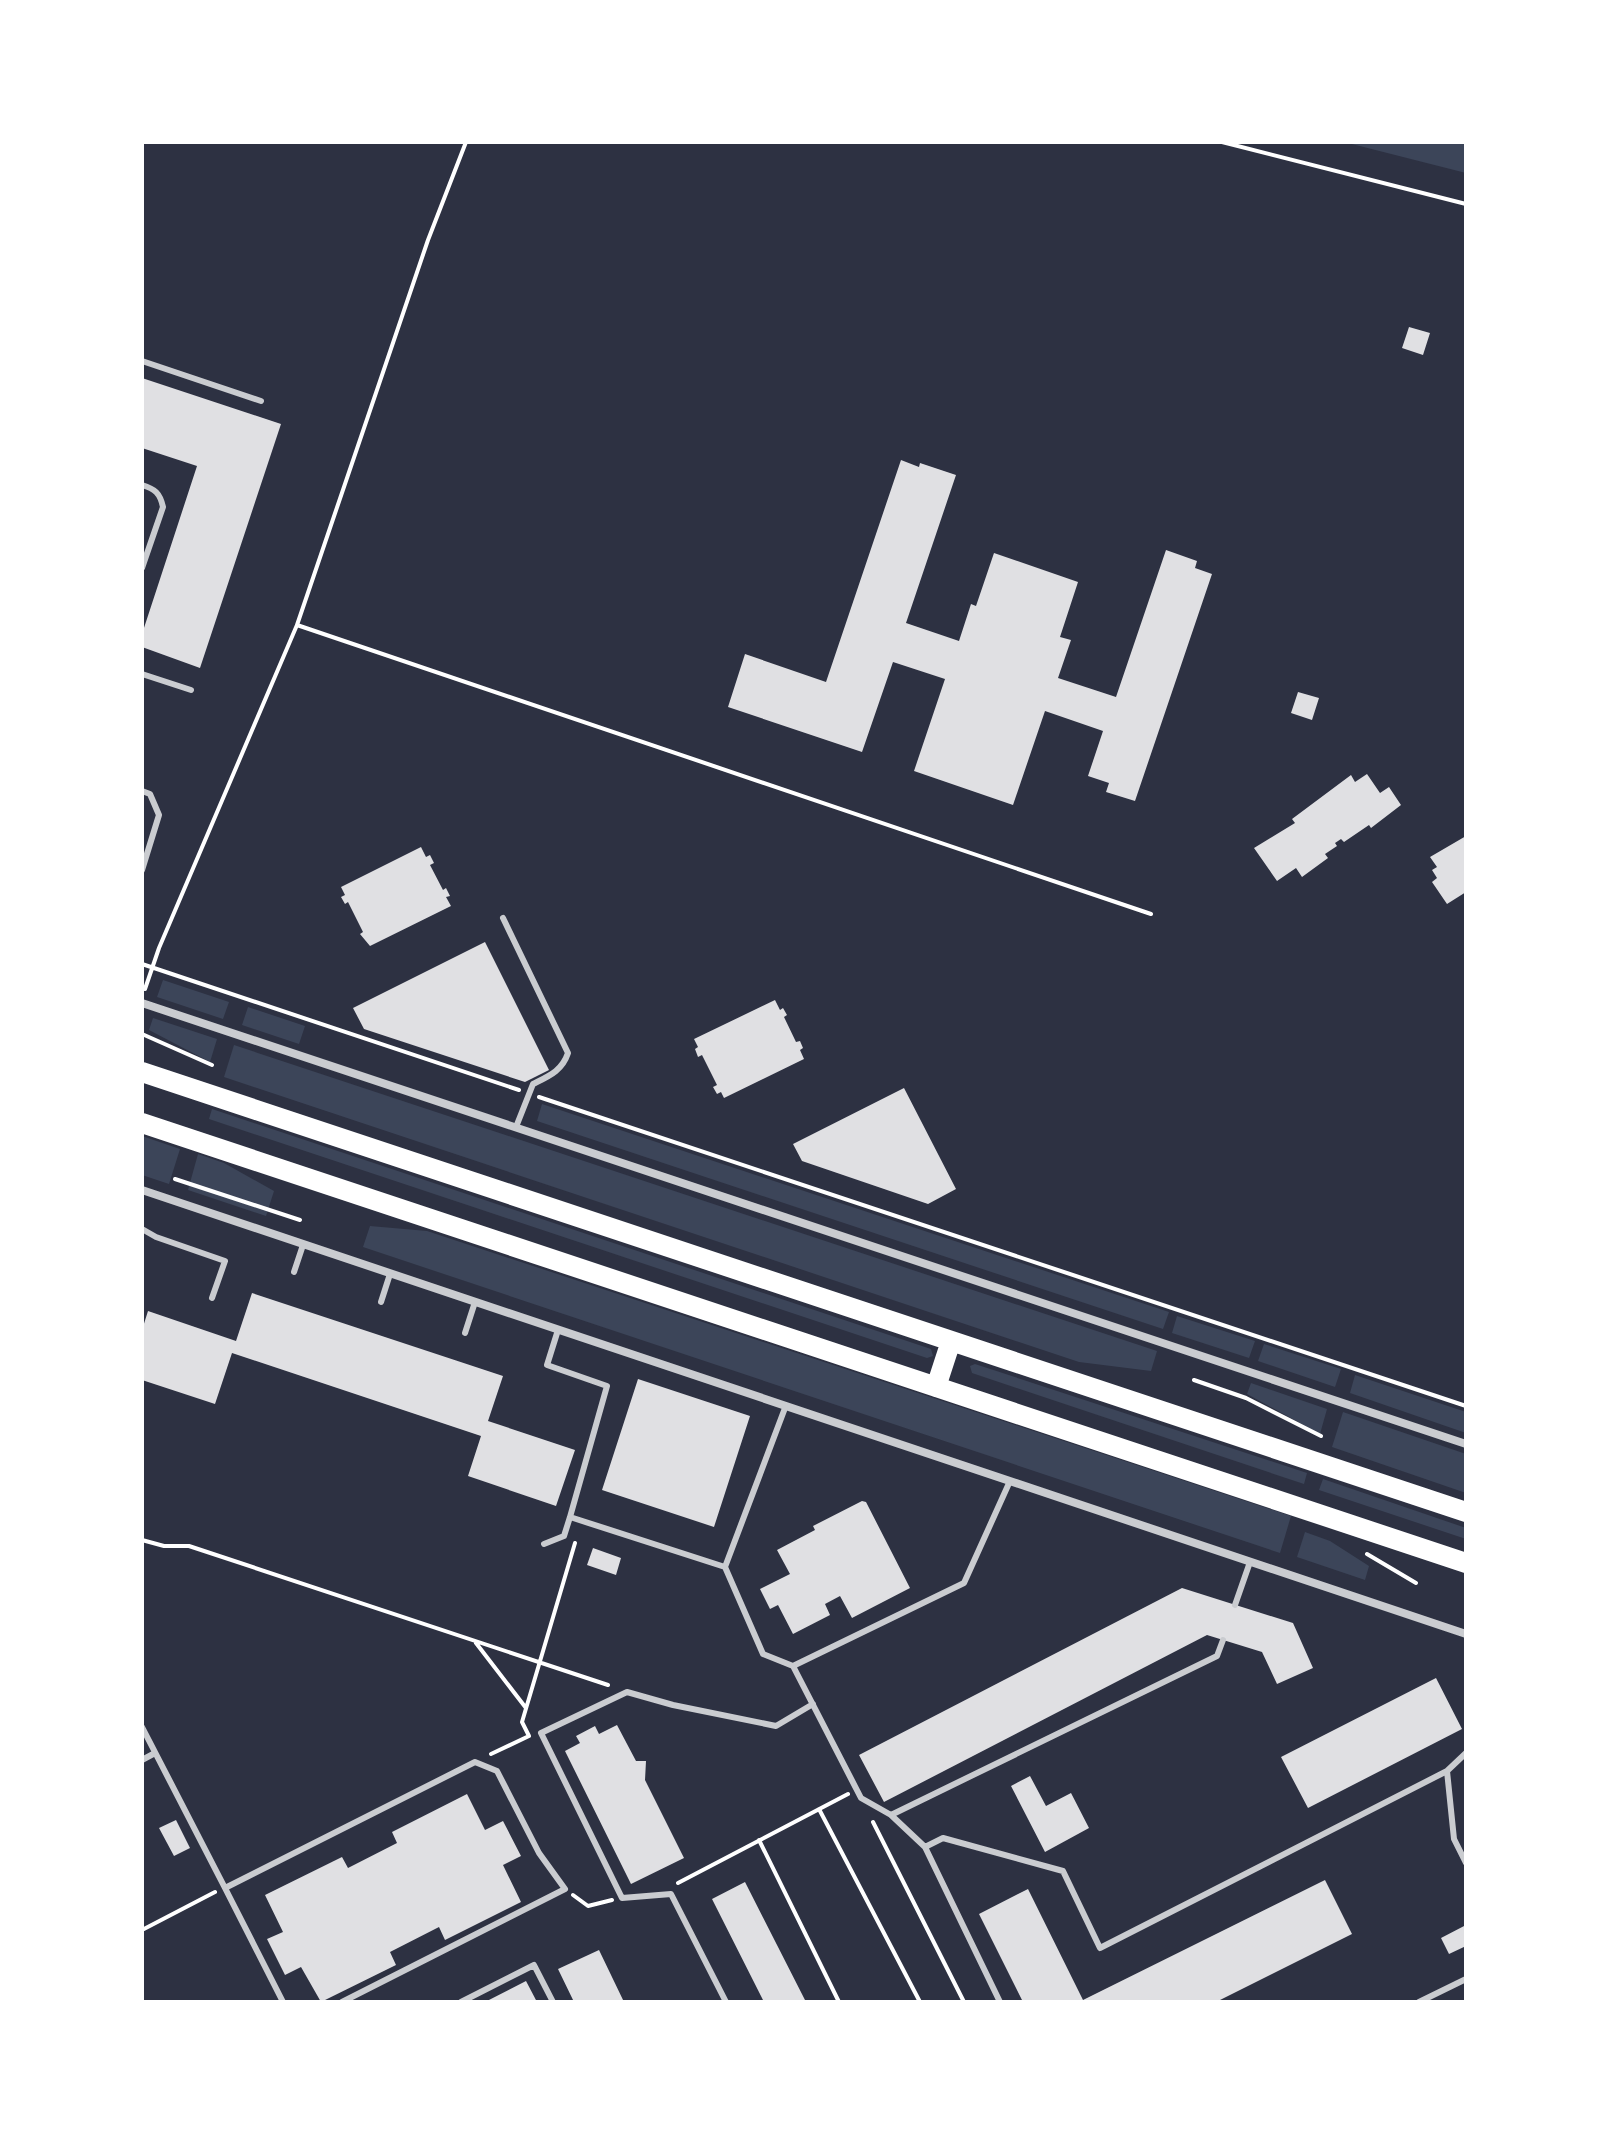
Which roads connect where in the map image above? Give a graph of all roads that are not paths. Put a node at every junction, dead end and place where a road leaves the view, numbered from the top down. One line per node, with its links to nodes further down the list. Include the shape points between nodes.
1 (142, 361): 2 (lane)
2 (261, 401)
3 (142, 485): 4 (lane, via 155,489 163,507)
4 (142, 568)
5 (142, 674): 6 (lane)
6 (191, 690)
7 (142, 791): 8 (lane, via 150,794 159,815)
8 (142, 870)
9 (503, 918): 13 (lane, via 568,1053 557,1071 533,1084)
10 (142, 1001): 13 (street)
11 (142, 1072): 24 (main road)
12 (142, 1123): 25 (main road)
13 (516, 1127): 27 (street)
14 (142, 1190): 16 (street)
15 (142, 1229): 19 (lane, via 225,1261)
16 (303, 1245): 17 (lane); 18 (street)
17 (294, 1272)
18 (390, 1274): 20 (lane); 21 (street)
19 (212, 1298)
20 (381, 1302)
21 (475, 1302): 22 (street); 23 (lane)
22 (558, 1330): 26 (street); 30 (lane, via 547,1365 607,1386)
23 (465, 1333)
24 (951, 1341): 25 (main road); 29 (main road)
25 (936, 1387): 33 (main road)
26 (785, 1408): 28 (street); 34 (lane)
27 (1466, 1444)
28 (1010, 1481): 32 (street); 38 (lane, via 964,1583)
29 (1466, 1512)
30 (570, 1517): 31 (lane, via 564,1536); 34 (lane)
31 (544, 1544)
32 (1250, 1562): 35 (lane); 36 (street)
33 (1466, 1563)
34 (725, 1567): 38 (lane, via 763,1654)
35 (1235, 1605)
36 (1466, 1634)
37 (1223, 1640): 45 (lane, via 1217,1656)
38 (793, 1666): 39 (lane)
39 (813, 1704): 45 (lane, via 861,1798); 54 (lane, via 776,1726 627,1692 541,1733 622,1898 671,1894)
40 (142, 1727): 41 (lane)
41 (155, 1753): 43 (lane); 48 (lane)
42 (1466, 1753): 44 (lane)
43 (142, 1760)
44 (1447, 1771): 46 (lane, via 1100,1948 1063,1871 943,1838); 47 (lane, via 1454,1839)
45 (891, 1815): 46 (lane)
46 (925, 1847): 55 (lane)
47 (1466, 1863)
48 (225, 1888): 50 (lane); 51 (lane, via 475,1762 497,1771 539,1853 565,1889)
49 (1466, 1979): 56 (lane)
50 (283, 2002)
51 (342, 2002)
52 (461, 2002): 53 (lane, via 534,1965)
53 (553, 2002)
54 (726, 2002)
55 (1000, 2002)
56 (1419, 2002)

